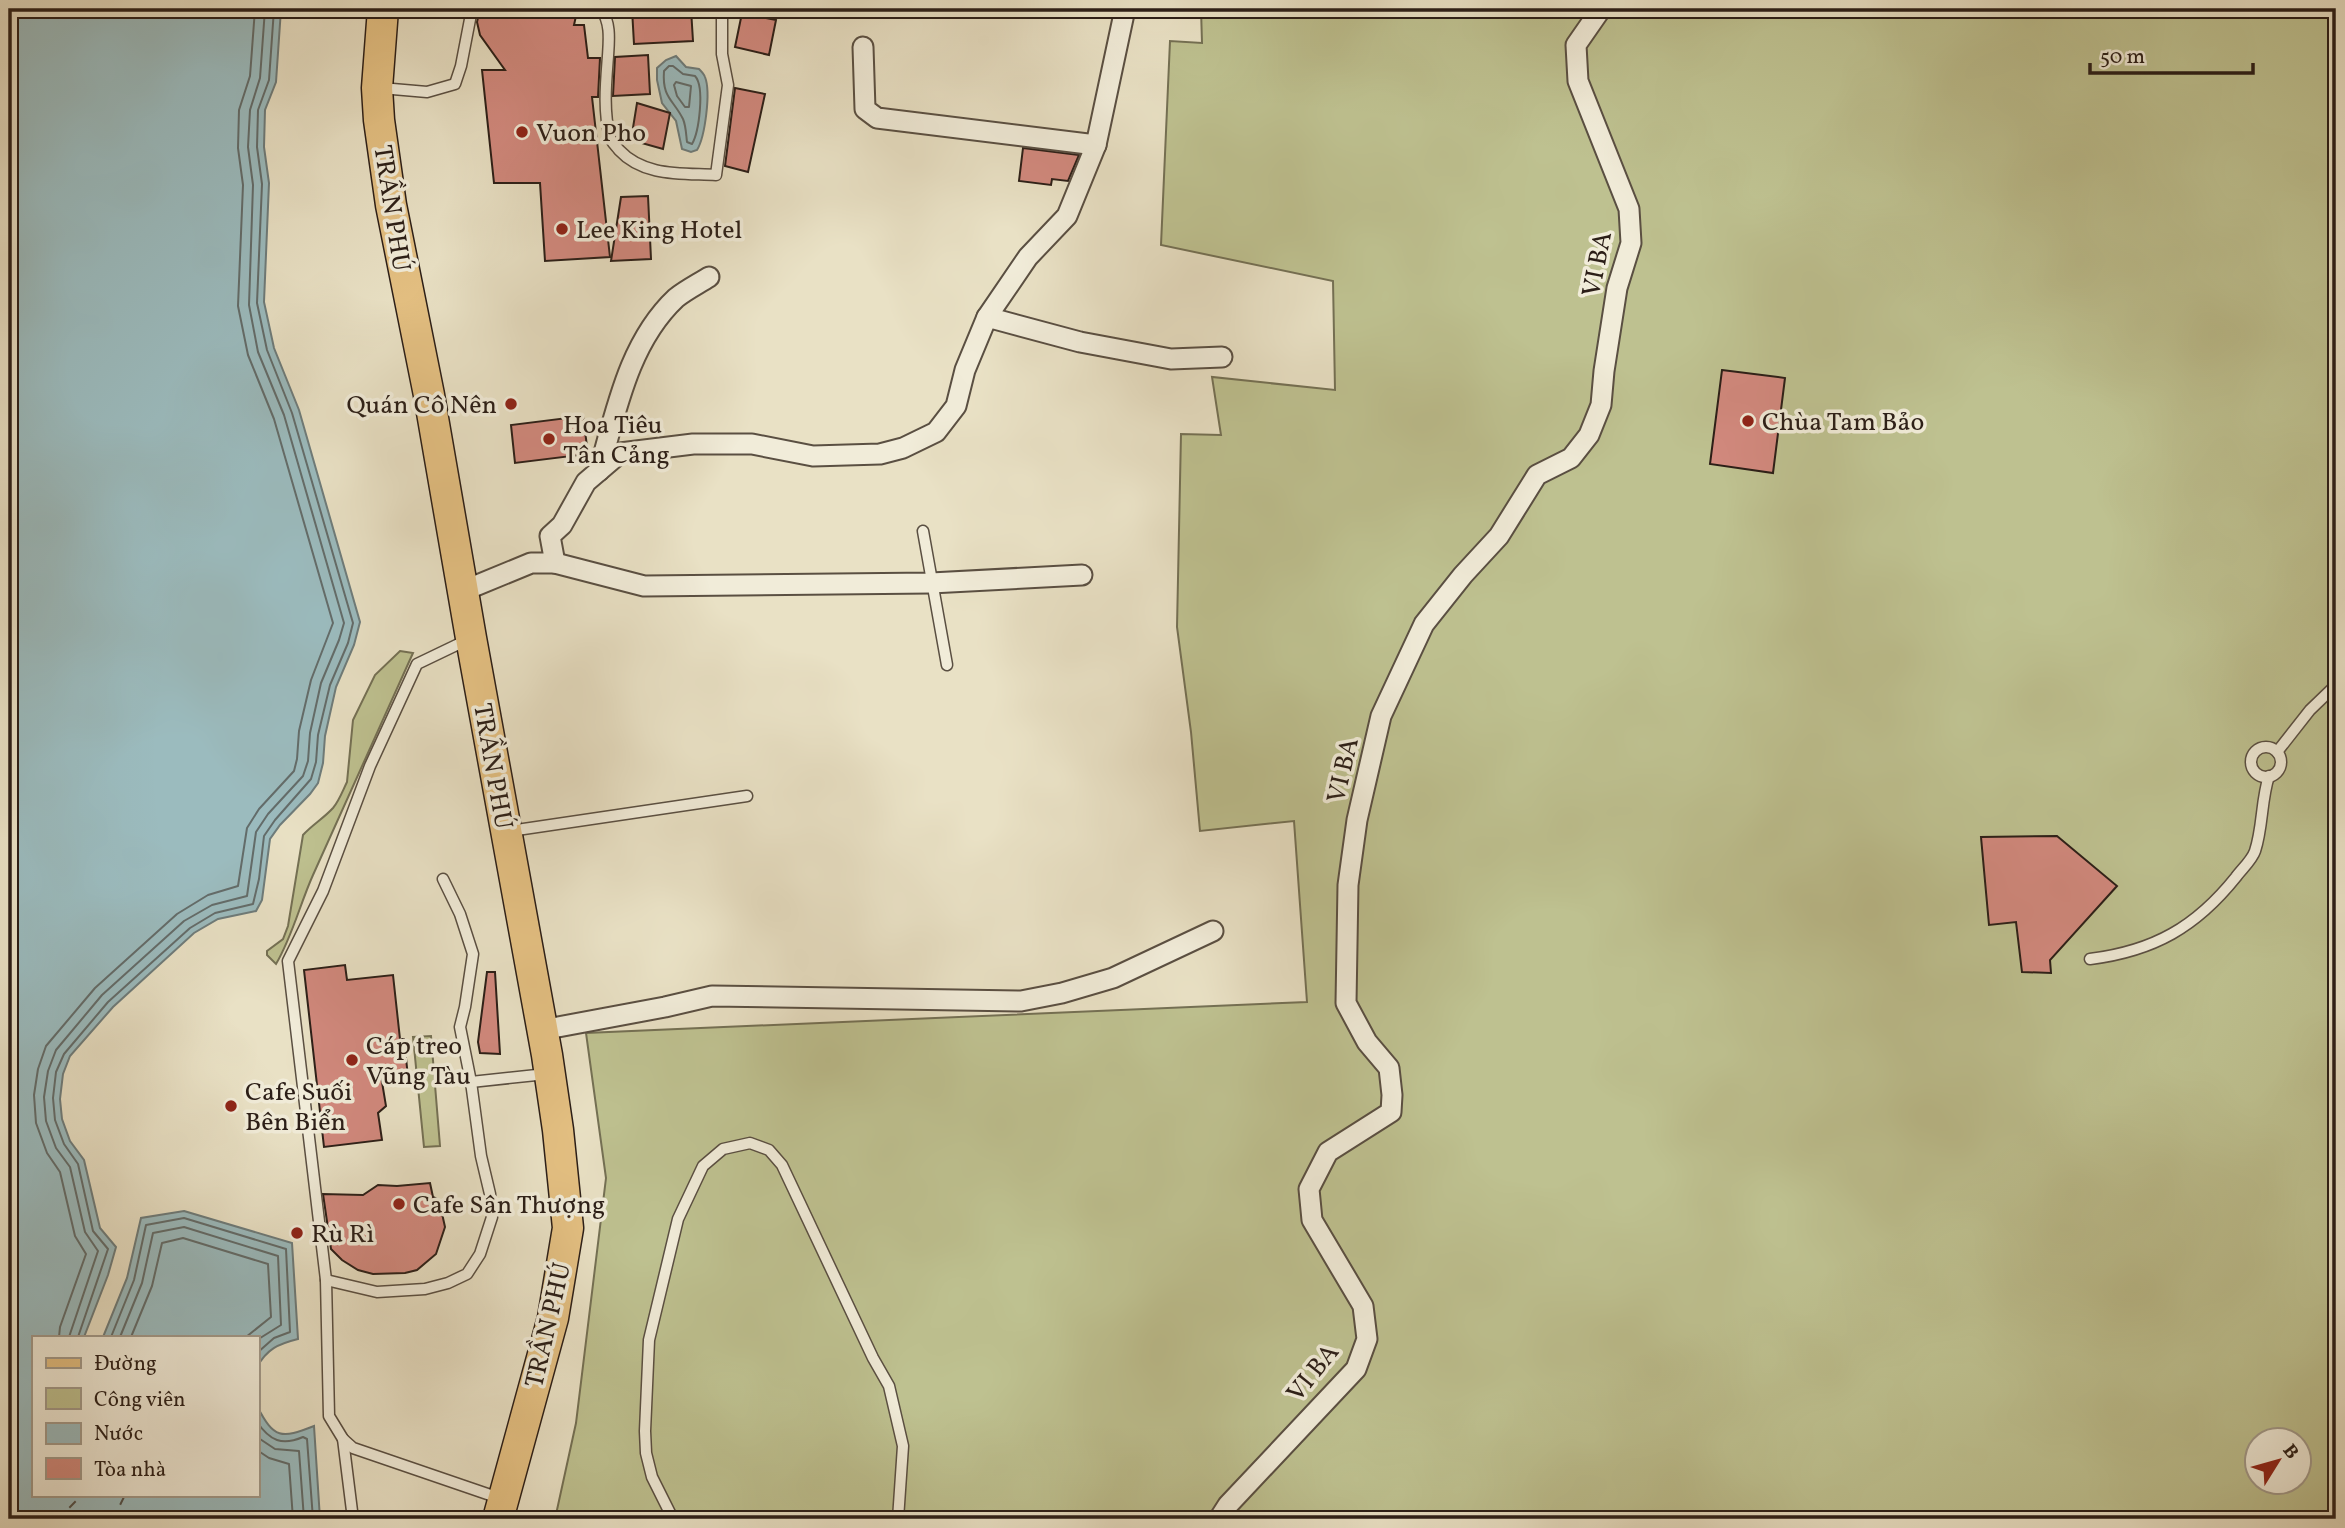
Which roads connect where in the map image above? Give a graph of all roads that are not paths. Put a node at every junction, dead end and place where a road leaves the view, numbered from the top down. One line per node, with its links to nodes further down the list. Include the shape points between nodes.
1 (383, 9): 8 (main road, TRẦN PHÚ)
2 (471, 9): 8 (lane, via 455,84 427,92)
3 (601, 9): 6 (lane, via 607,17 609,40 606,96 610,140 630,161 654,171 716,175 728,85)
4 (1125, 9): 9 (street)
5 (1601, 9): 38 (street, VI BA, via 1576,46 1578,81 1629,209 1631,243 1617,288 1601,405 1589,435 1571,458 1537,475 1499,536 1424,624 1381,716 1357,820 1348,885 1346,1003 1367,1042 1389,1068 1391,1112 1328,1152 1309,1189 1311,1220 1363,1306 1367,1339 1356,1369)
6 (722, 19)
7 (863, 47): 9 (street, via 866,109 877,118)
8 (377, 88): 18 (main road, TRẦN PHÚ, via 391,205)
9 (1097, 145): 11 (street, via 1067,216 1028,257)
10 (709, 277): 13 (street, via 677,298 646,333 621,393)
11 (987, 317): 12 (street, via 1080,342 1171,359); 13 (street, via 956,406 936,432 903,448 880,454 813,456 751,444 693,444 620,453)
12 (1222, 357)
13 (599, 471): 15 (street, via 586,482 562,525 550,536)
14 (923, 531): 17 (lane)
15 (555, 563): 17 (street, via 644,586); 18 (street, via 531,563)
16 (1082, 575): 17 (street)
17 (931, 583): 20 (lane)
18 (463, 591): 19 (main road, TRẦN PHÚ)
19 (471, 639): 25 (main road, TRẦN PHÚ); 32 (lane, via 417,664 370,766 323,891 288,961)
20 (947, 665)
21 (2334, 690): 22 (lane, via 2310,710)
22 (2277, 752): 23 (lane, via 2280,767); 23 (lane, via 2261,748 2252,759 2256,772)
23 (2269, 776): 28 (lane, via 2255,853 2218,899 2172,936 2121,955)
24 (747, 796): 25 (lane)
25 (506, 832): 29 (main road, TRẦN PHÚ)
26 (443, 879): 31 (lane, via 472,954 460,1027)
27 (1213, 930): 29 (street, via 1113,978 1021,1001 712,996)
28 (2090, 959)
29 (542, 1030): 30 (main road, TRẦN PHÚ)
30 (550, 1074): 31 (lane); 34 (main road, TRẦN PHÚ, via 568,1228 553,1318)
31 (471, 1082): 32 (lane, via 492,1217 480,1254 467,1273 425,1289 377,1293)
32 (326, 1280): 33 (lane, via 329,1416)
33 (343, 1439): 34 (lane, via 353,1448); 35 (lane)
34 (501, 1510)
35 (353, 1519)
36 (673, 1519): 37 (lane, via 652,1477 646,1453 649,1340 678,1219 703,1166 723,1149 750,1143 769,1150 782,1165 889,1386 903,1446)
37 (898, 1519)
38 (1219, 1519)

